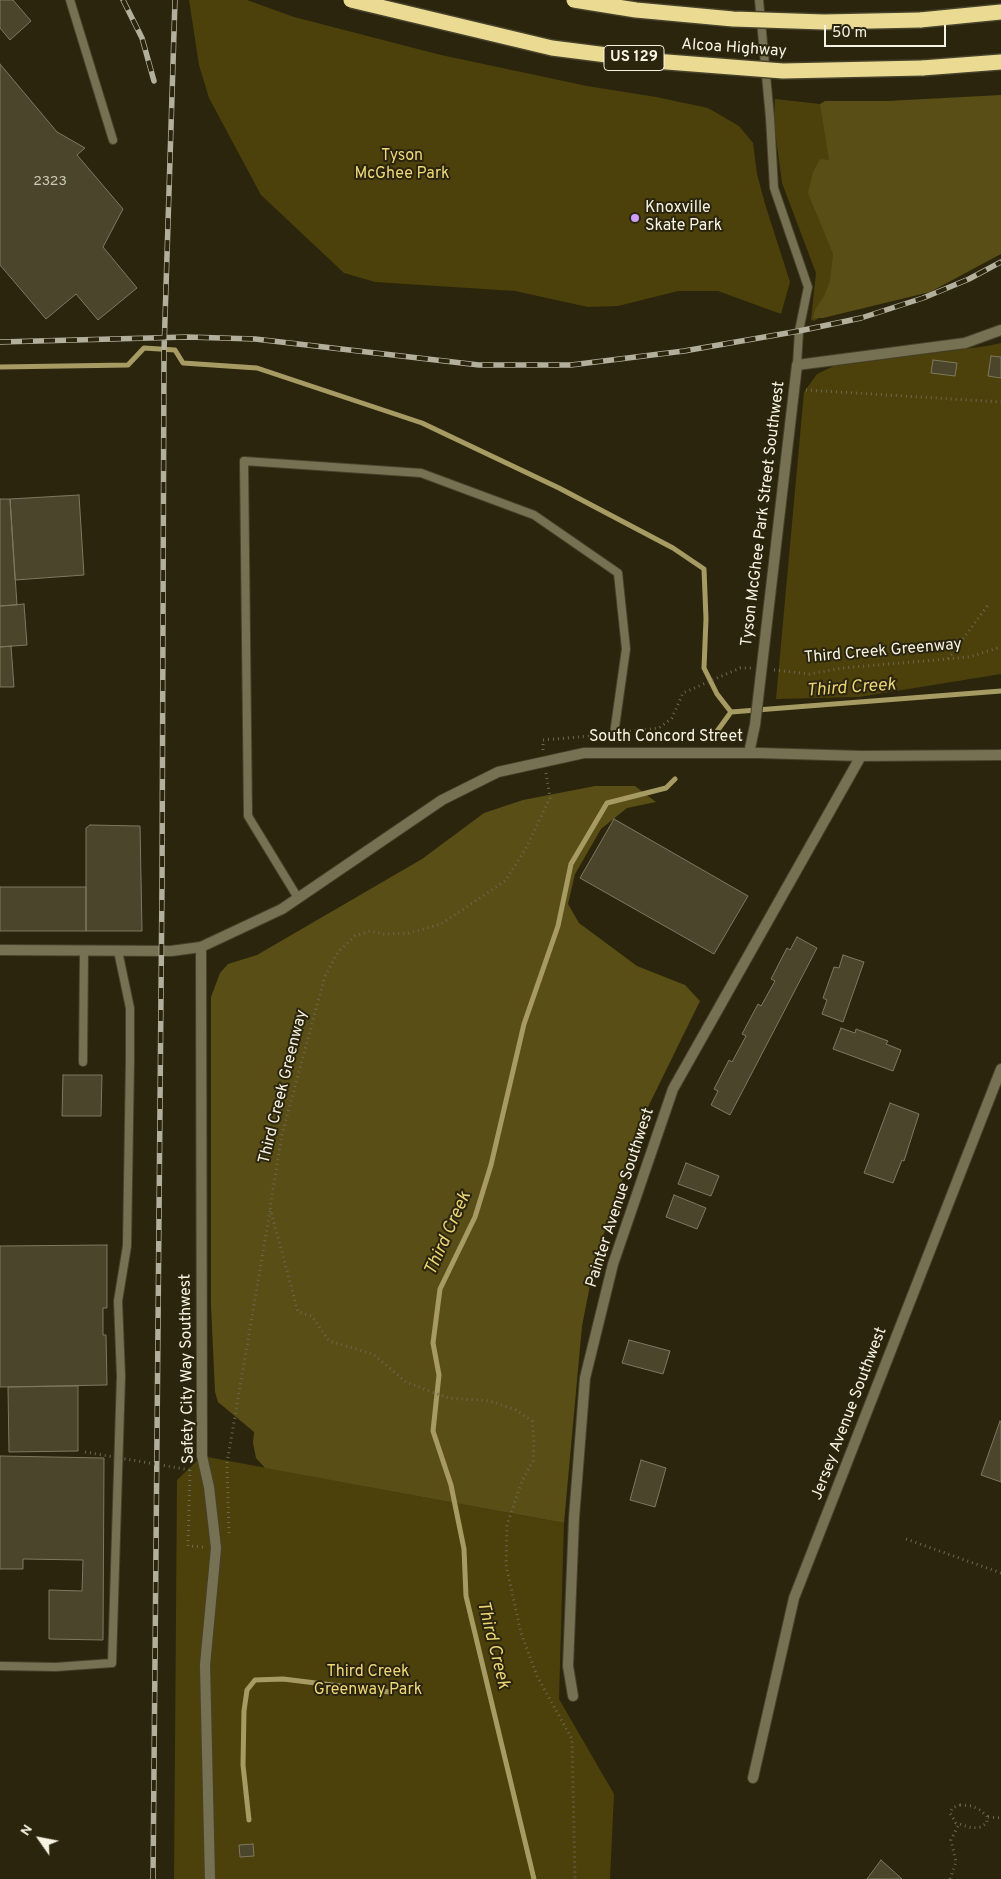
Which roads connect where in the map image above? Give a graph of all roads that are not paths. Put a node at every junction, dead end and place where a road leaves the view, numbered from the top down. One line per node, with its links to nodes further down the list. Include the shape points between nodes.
1 (70, 0): 7 (lane)
2 (351, 0): 6 (highway, Alcoa Highway / US 129, bridge, via 552,48 654,61 783,71 922,68)
3 (574, 0): 5 (highway, Alcoa Highway, bridge, via 636,10 824,22 920,20)
4 (759, 0): 9 (lane, via 774,188 808,287 799,331)
5 (1001, 12)
6 (1001, 62)
7 (113, 140)
8 (1001, 330): 9 (street, Tyson McGhee Park Street Southwest, via 965,343)
9 (797, 365): 11 (street, Tyson McGhee Park Street Southwest)
10 (614, 734): 14 (lane, via 626,649 618,573 534,515 421,472 244,461 248,816)
11 (749, 754): 13 (street, South Concord Street); 14 (street, South Concord Street, via 584,753 498,772 442,800)
12 (1001, 755): 13 (street, South Concord Street)
13 (861, 756): 22 (street, Painter Avenue Southwest, via 673,1089 613,1264 585,1378 574,1518 568,1666)
14 (298, 898): 15 (street, South Concord Street, via 282,909)
15 (201, 947): 18 (street, South Concord Street, via 171,951); 24 (street, Safety City Way Southwest, via 202,1456 216,1548 206,1665)
16 (0, 950): 17 (street, South Concord Street)
17 (84, 950): 18 (street, South Concord Street); 19 (lane)
18 (118, 951): 21 (lane, via 130,1008 130,1059 127,1246 118,1301 121,1376 112,1663)
19 (83, 1062)
20 (1001, 1069): 23 (street, Jersey Avenue Southwest, via 794,1598)
21 (0, 1666)
22 (573, 1696)
23 (753, 1778)
24 (210, 1879)

